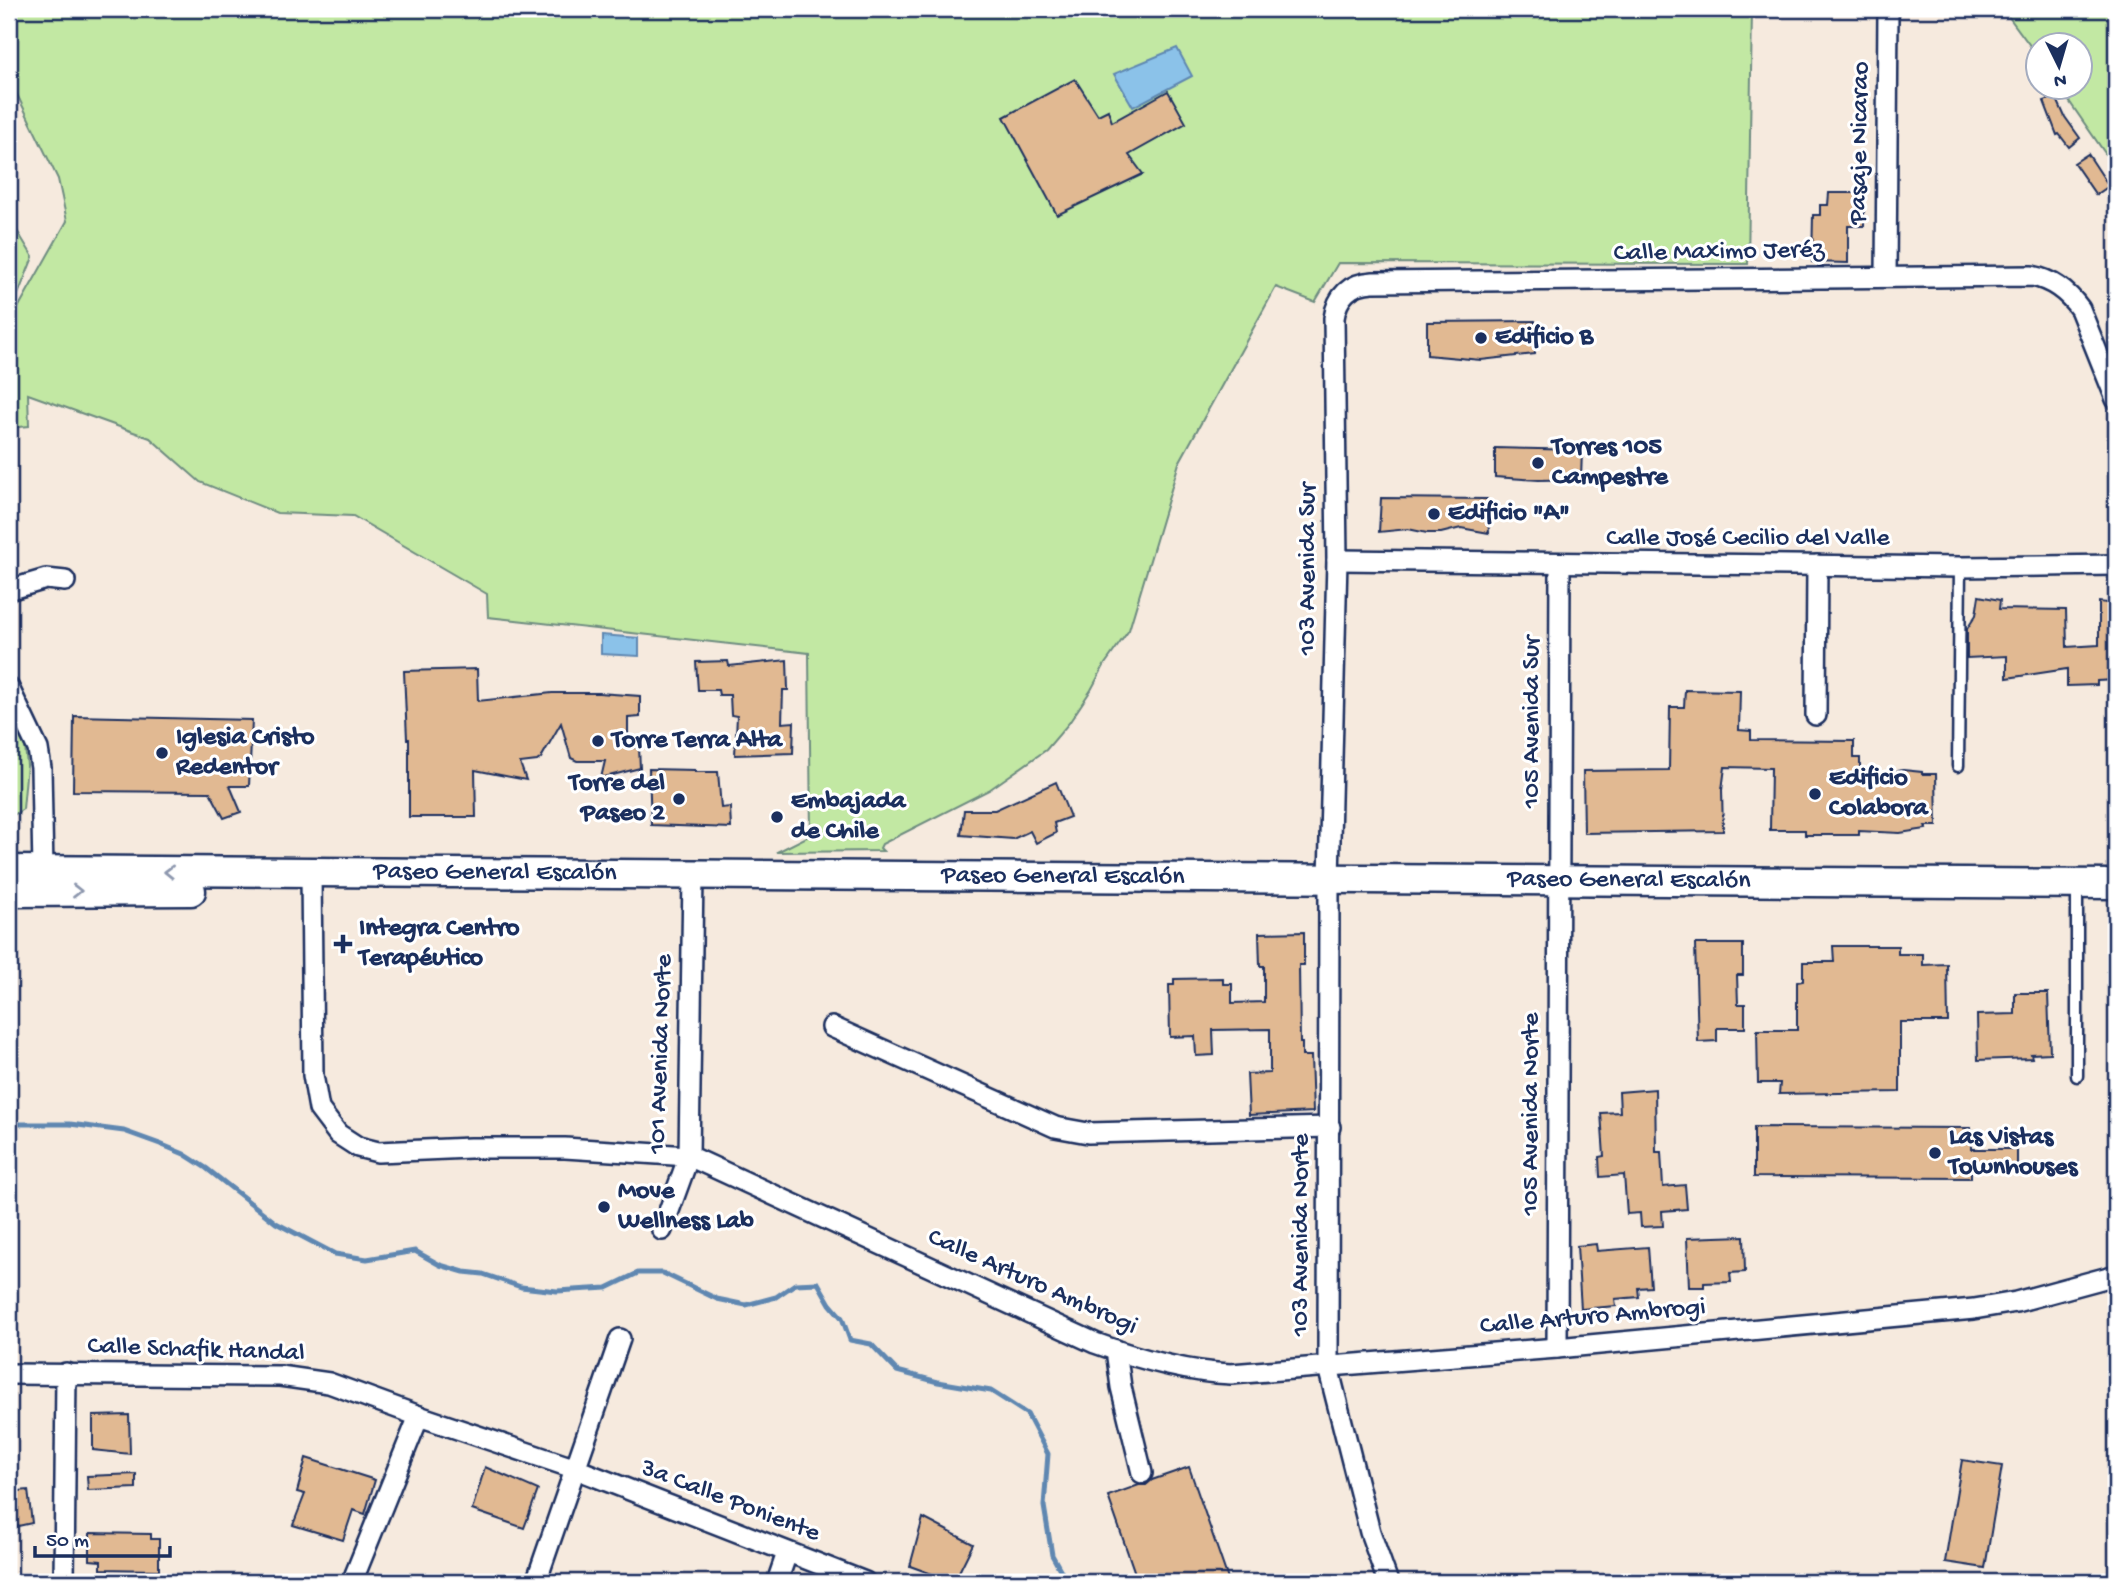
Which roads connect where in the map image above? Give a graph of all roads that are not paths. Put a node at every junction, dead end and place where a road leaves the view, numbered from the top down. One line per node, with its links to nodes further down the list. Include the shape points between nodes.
1 (1888, 9): 2 (street, Pasaje Nicarao)
2 (1886, 277): 3 (street, Calle Maximo Jeréz); 4 (street, Calle Maximo Jeréz, via 2045,279 2080,309)
3 (1373, 282): 5 (street, 103 Avenida Sur, via 1347,290 1334,318)
4 (2116, 399)
5 (1337, 560): 6 (street, Calle José Cecilio del Valle); 20 (street, 103 Avenida Sur)
6 (1560, 564): 7 (street, Calle José Cecilio del Valle); 21 (street, 105 Avenida Sur)
7 (1817, 565): 9 (street, Calle José Cecilio del Valle); 13 (street)
8 (2116, 565): 9 (street, Calle José Cecilio del Valle)
9 (1960, 568): 14 (lane)
10 (65, 581): 11 (street, via 46,579)
11 (9, 590)
12 (9, 688): 16 (street, via 38,749)
13 (1816, 715)
14 (1958, 766)
15 (9, 870): 16 (street, Paseo General Escalón)
16 (43, 871): 17 (street, Paseo General Escalón, one-way to 16)
17 (311, 882): 19 (street, Paseo General Escalón); 22 (street, Paseo General Escalón, one-way to 17); 28 (street, Calle Arturo Ambrogi, via 313,1075 319,1109 338,1135 378,1152 565,1148)
18 (2116, 884): 23 (street, Paseo General Escalón)
19 (693, 885): 20 (street, Paseo General Escalón); 28 (street, 101 Avenida Norte)
20 (1329, 888): 21 (street, Paseo General Escalón); 27 (street, 103 Avenida Norte)
21 (1558, 889): 23 (street, Paseo General Escalón); 32 (street, 105 Avenida Norte)
22 (9, 892)
23 (2077, 892): 24 (street, Paseo General Escalón); 26 (lane)
24 (2116, 902)
25 (832, 1027): 27 (street, via 1072,1132)
26 (2077, 1076)
27 (1330, 1127): 34 (street, 103 Avenida Norte)
28 (689, 1156): 29 (street, 101 Avenida Norte); 33 (street, Calle Arturo Ambrogi)
29 (662, 1230)
30 (2116, 1275): 32 (street, Calle Arturo Ambrogi, via 1974,1309)
31 (620, 1339): 38 (street)
32 (1557, 1348): 34 (street, Calle Arturo Ambrogi)
33 (1116, 1350): 34 (street, Calle Arturo Ambrogi, via 1206,1373); 39 (street)
34 (1328, 1367): 46 (street, 103 Avenida Norte, via 1370,1532)
35 (66, 1373): 36 (street, Calle Schafik Handal); 37 (street, Calle Schafik Handal, via 296,1377 344,1387); 41 (street)
36 (9, 1374)
37 (419, 1416): 38 (street, Calle Schafik Handal); 42 (street)
38 (576, 1469): 40 (street, 3a Calle Poniente); 43 (street)
39 (1142, 1473)
40 (787, 1553): 44 (street); 45 (street, 3a Calle Poniente)
41 (64, 1582)
42 (352, 1582)
43 (536, 1582)
44 (777, 1582)
45 (864, 1582)
46 (1388, 1582)

